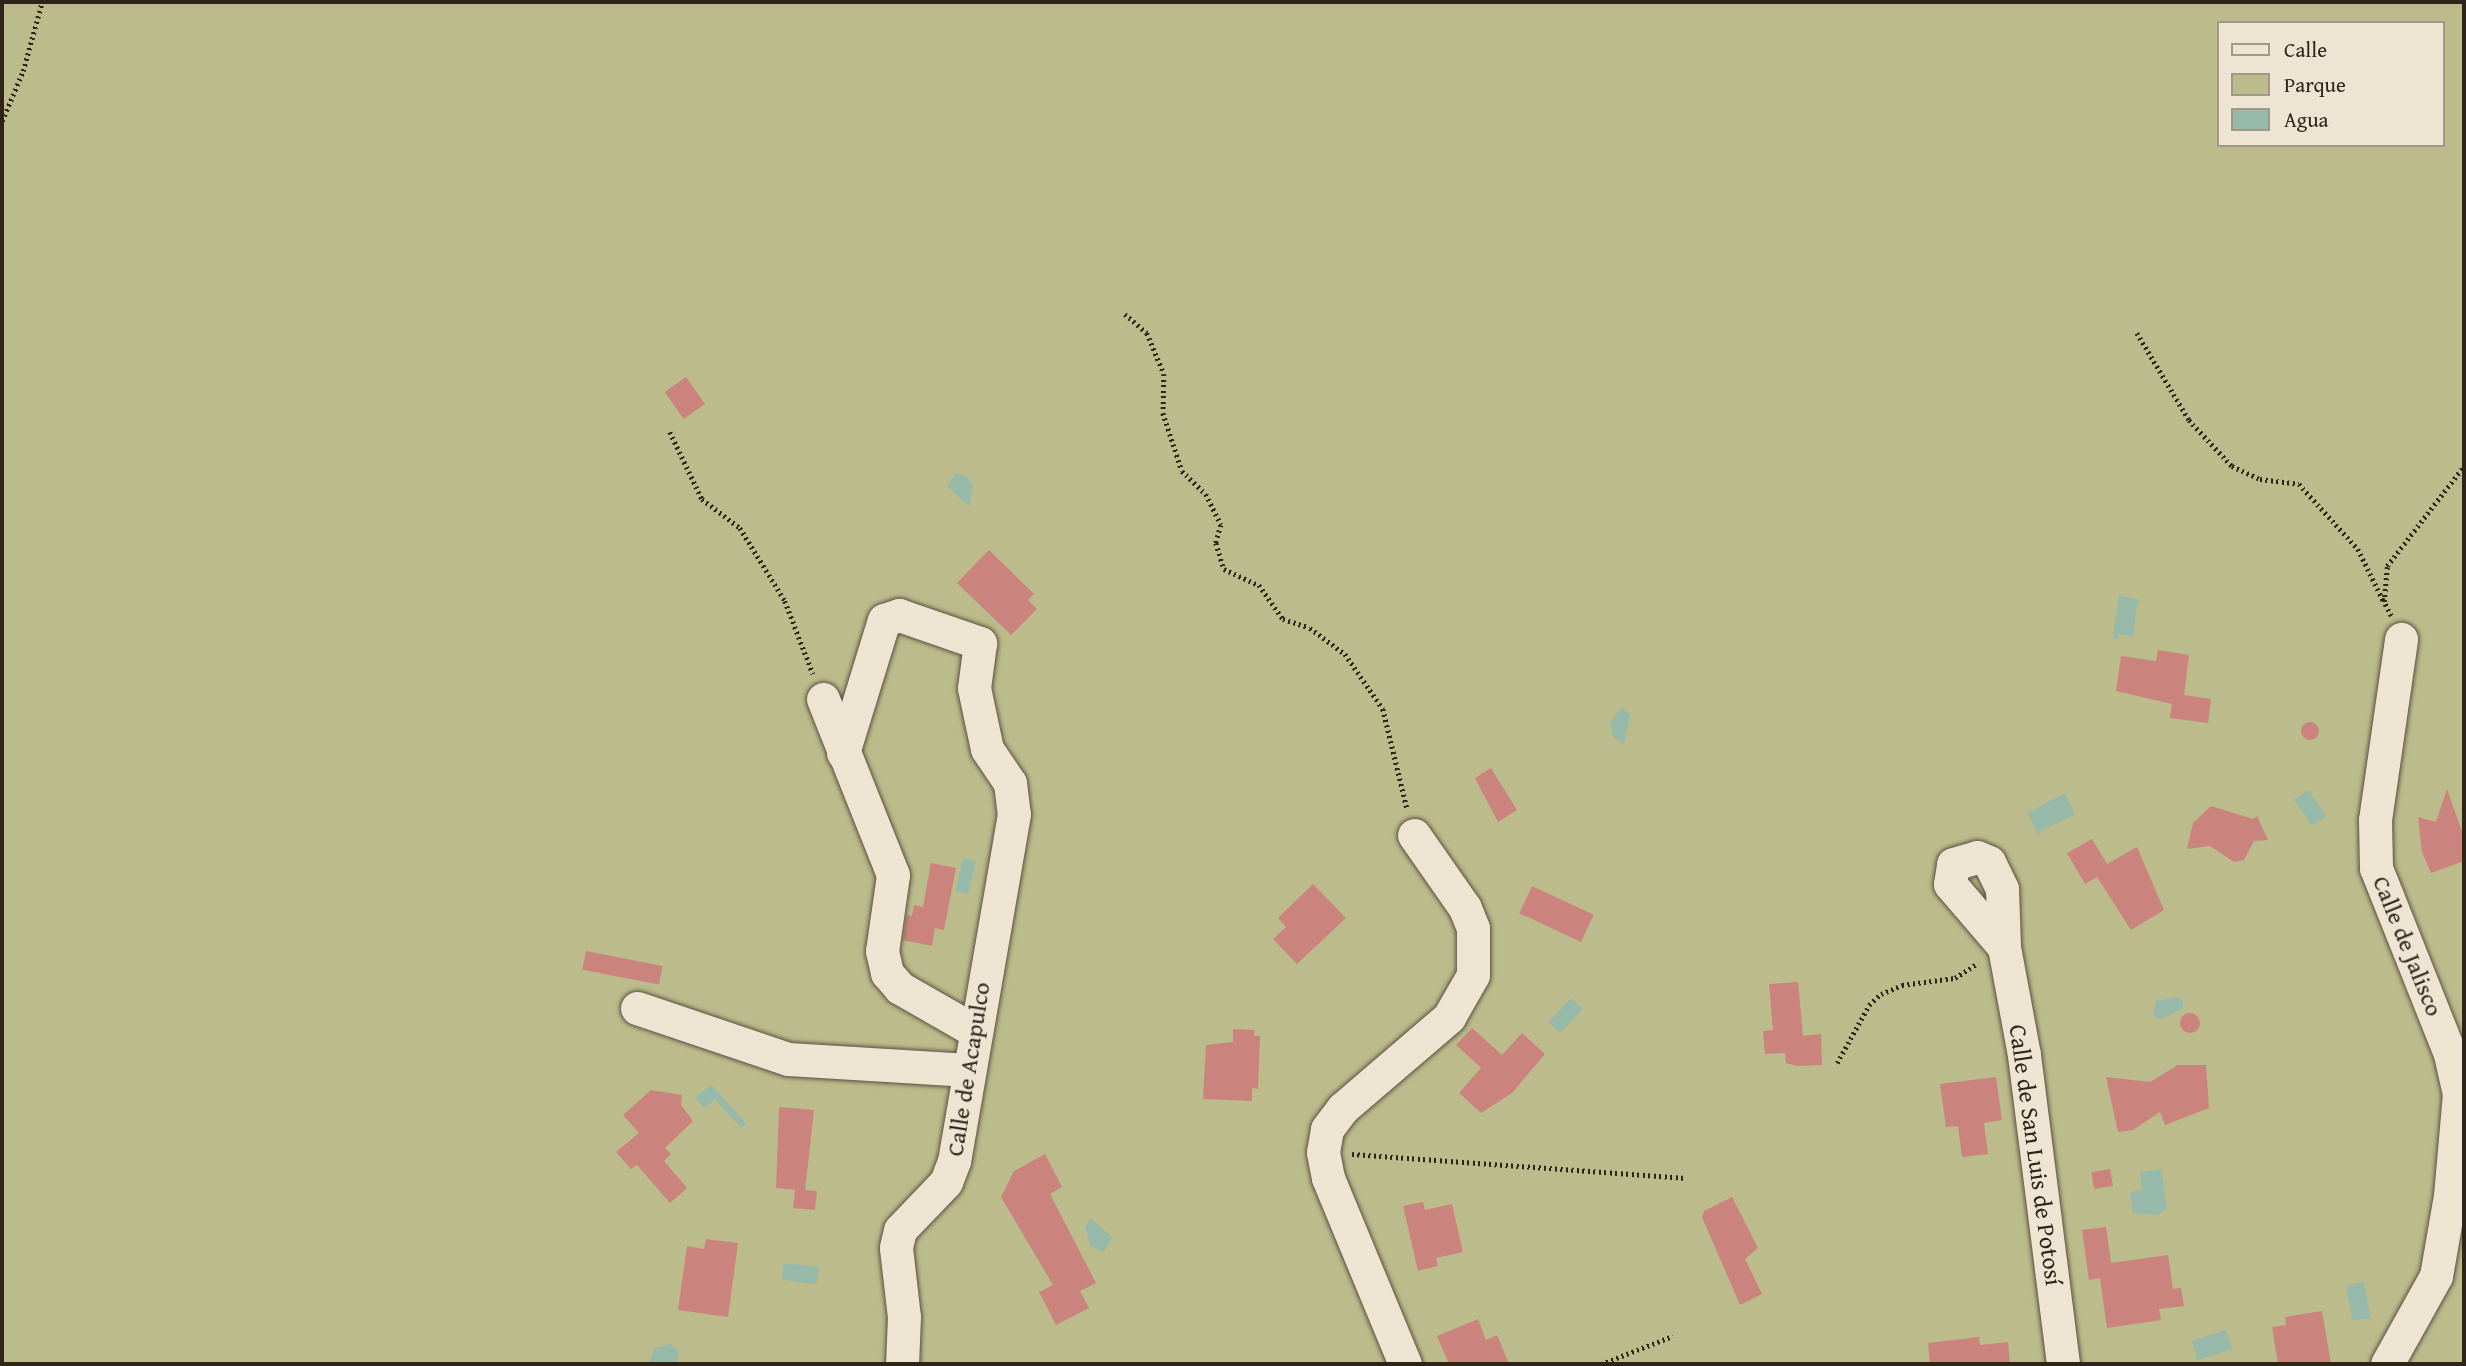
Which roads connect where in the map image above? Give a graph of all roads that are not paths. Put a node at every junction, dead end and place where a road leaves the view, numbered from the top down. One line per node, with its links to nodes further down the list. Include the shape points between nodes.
1 (2401, 639): 12 (street, Calle de Jalisco, via 2375,820 2376,868 2450,1054 2459,1094 2450,1196 2436,1276)
2 (823, 699): 3 (street)
3 (843, 753): 7 (street, via 893,876 883,951 887,972 900,988); 7 (street, Calle de Acapulco, via 884,620 899,615 980,643 974,688 987,749 1010,783 1014,814)
4 (1414, 835): 10 (street, via 1473,928 1473,975 1449,1017 1343,1108 1327,1129 1323,1152 1333,1190)
5 (1997, 938): 11 (street, Calle de San Luis de Potosí, via 2024,1055)
6 (637, 1008): 8 (street, via 788,1059)
7 (975, 1031): 8 (street, Calle de Acapulco)
8 (969, 1070): 9 (street, Calle de Acapulco, via 946,1182 900,1230 896,1248 904,1317)
9 (902, 1364)
10 (1405, 1364)
11 (2063, 1364)
12 (2387, 1364)

